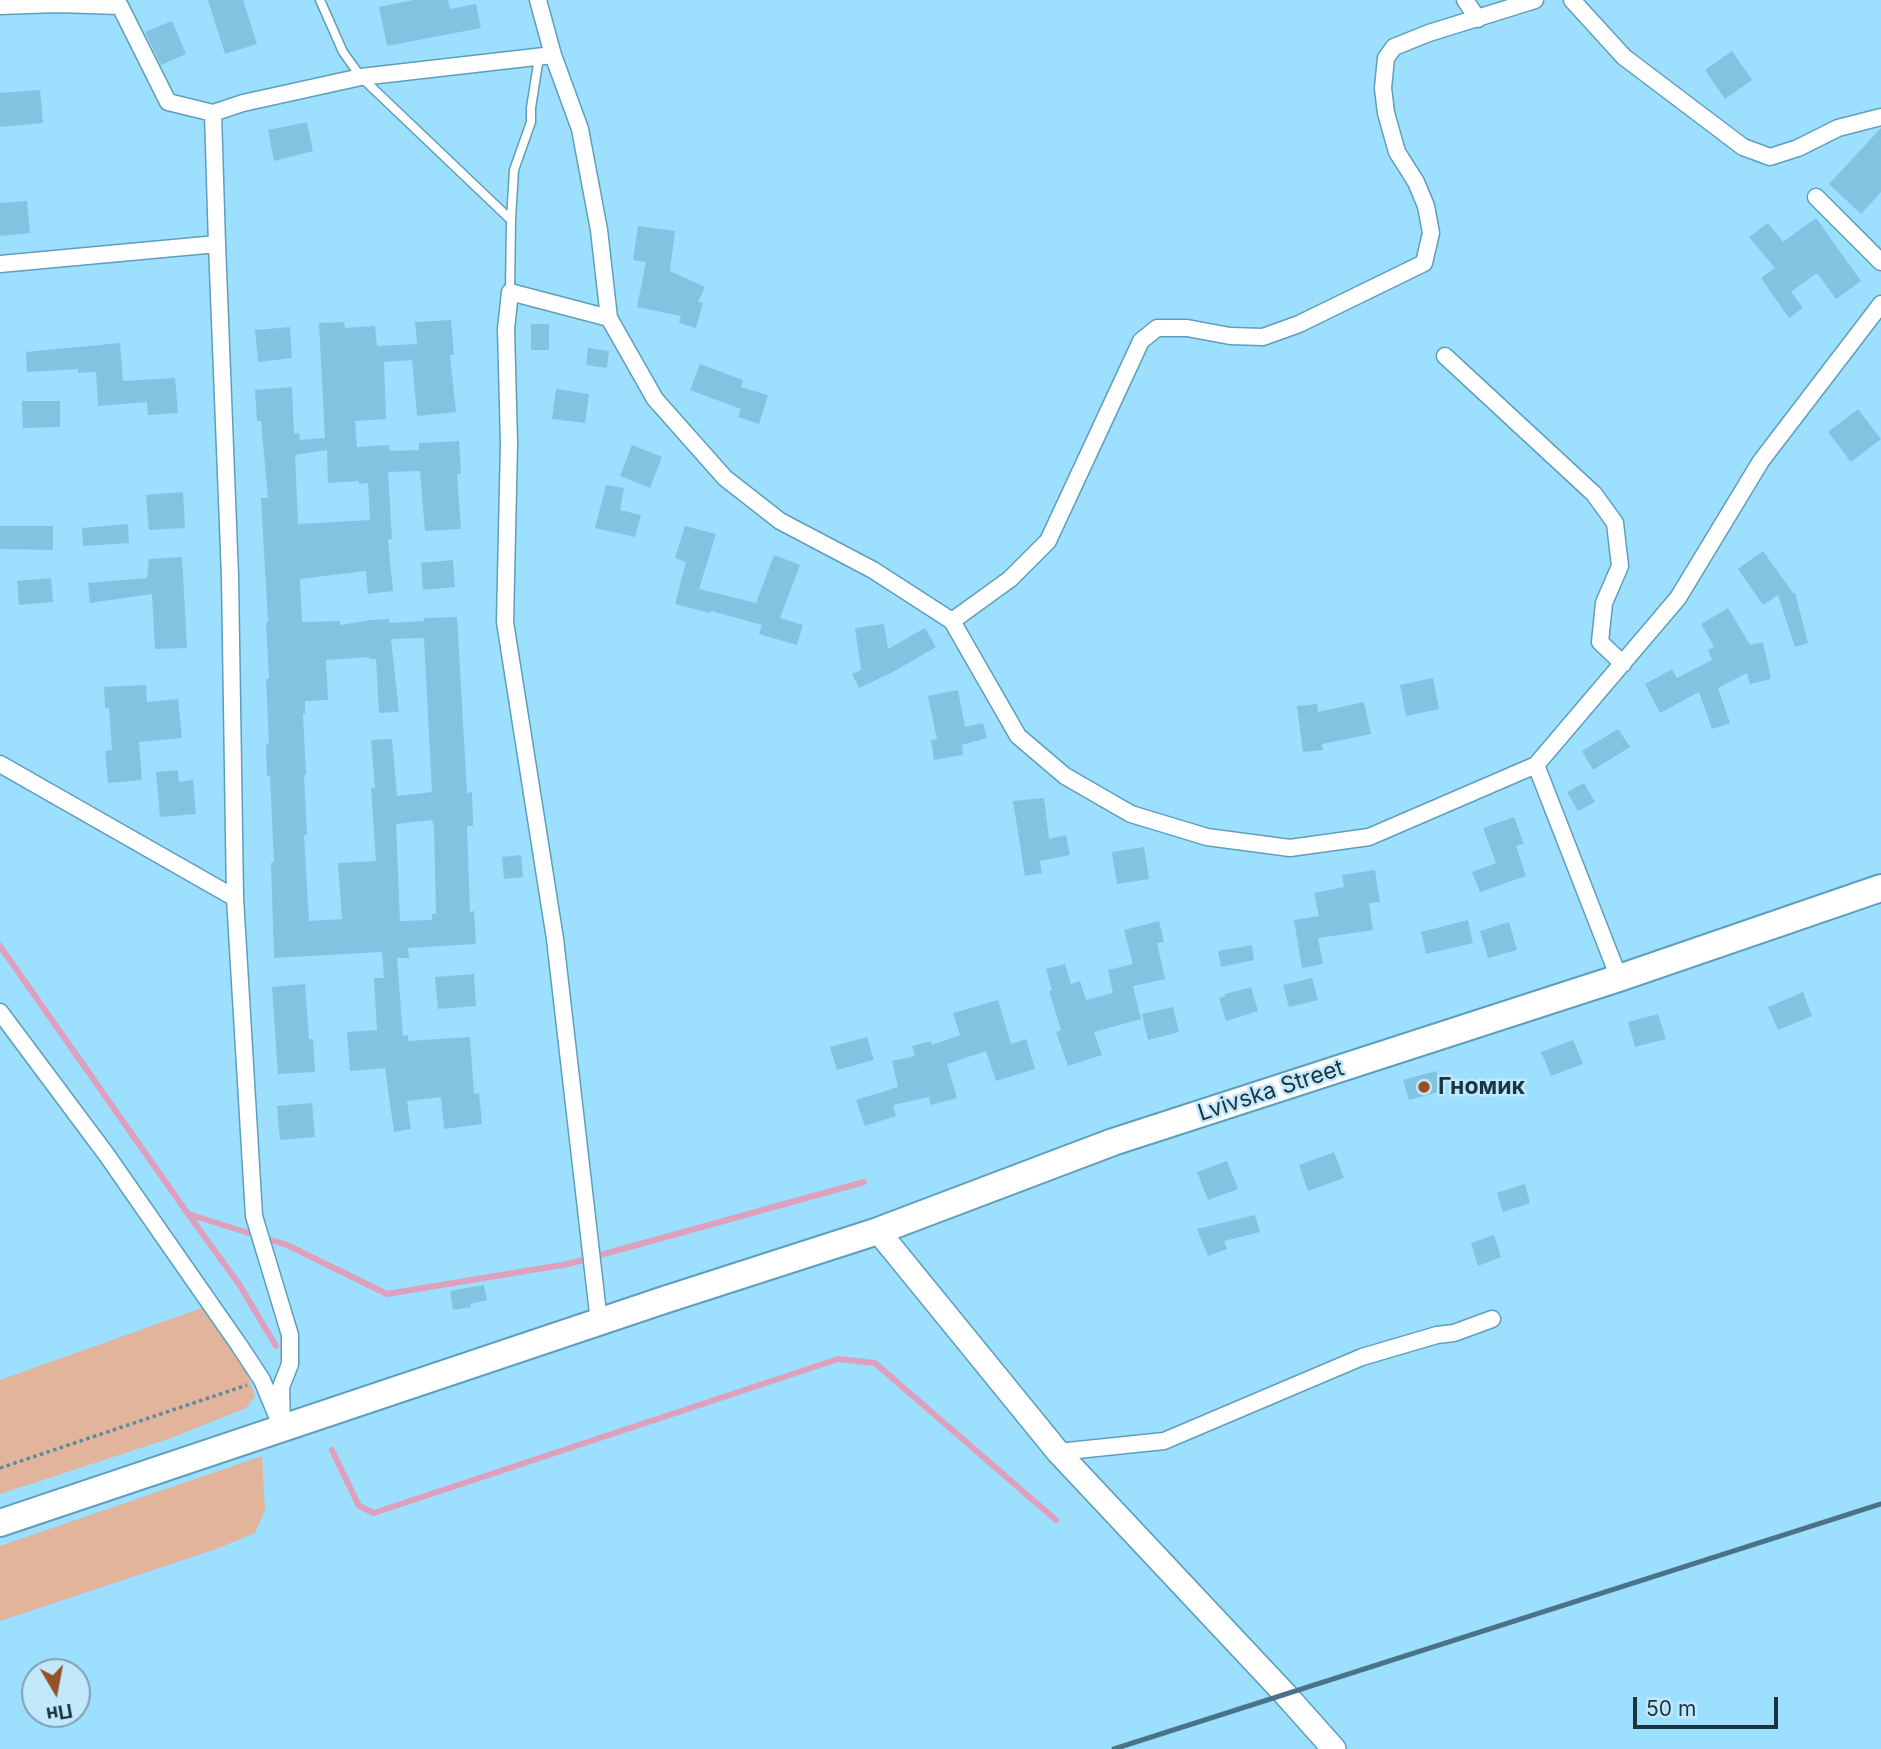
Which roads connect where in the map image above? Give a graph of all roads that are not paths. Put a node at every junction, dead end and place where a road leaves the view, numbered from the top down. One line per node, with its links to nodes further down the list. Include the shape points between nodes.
1 (320, 0): 10 (lane, via 343,52)
2 (538, 0): 9 (street)
3 (1465, 0): 8 (street)
4 (1535, 0): 8 (street)
5 (1572, 0): 12 (street, via 1624,57 1743,147 1770,157 1838,128)
6 (119, 3): 7 (street); 11 (street, via 168,102)
7 (0, 6)
8 (1478, 19): 22 (street, via 1394,47 1386,58 1383,88 1397,152 1426,206 1431,233 1424,263 1264,337 1157,328 1141,341 1048,541 1010,579)
9 (546, 56): 10 (street); 14 (lane, via 514,170); 20 (street, via 580,129)
10 (361, 77): 11 (street); 14 (lane)
11 (214, 113): 15 (street)
12 (1881, 117)
13 (1816, 197): 16 (street)
14 (510, 220): 18 (lane)
15 (217, 244): 17 (street); 27 (street, via 230,576)
16 (1881, 262)
17 (0, 264)
18 (510, 292): 20 (street); 32 (street, via 505,622 555,939)
19 (1881, 304): 23 (street, via 1761,461 1678,598)
20 (609, 318): 22 (street, via 655,399 725,478 780,521 873,570)
21 (1445, 356): 23 (street, via 1594,494 1615,523 1620,566 1604,603 1600,642)
22 (952, 621): 25 (street, via 1018,736 1065,776 1131,814 1207,837 1290,848 1369,837)
23 (1623, 664): 25 (street)
24 (0, 764): 27 (street)
25 (1536, 765): 28 (street)
26 (1881, 888): 28 (main road, Lvivska Street)
27 (235, 898): 33 (street, via 254,1216 290,1335 290,1364 281,1387)
28 (1619, 978): 30 (main road, Lvivska Street, via 1113,1142)
29 (0, 1012): 33 (street, via 106,1154 262,1380)
30 (878, 1231): 32 (main road, Lvivska Street); 34 (street)
31 (1492, 1319): 34 (street, via 1454,1334 1362,1357 1164,1441)
32 (599, 1322): 33 (main road, Lvivska Street)
33 (282, 1428): 35 (main road, Lvivska Street)
34 (1058, 1452): 36 (street)
35 (0, 1523)
36 (1334, 1749)

